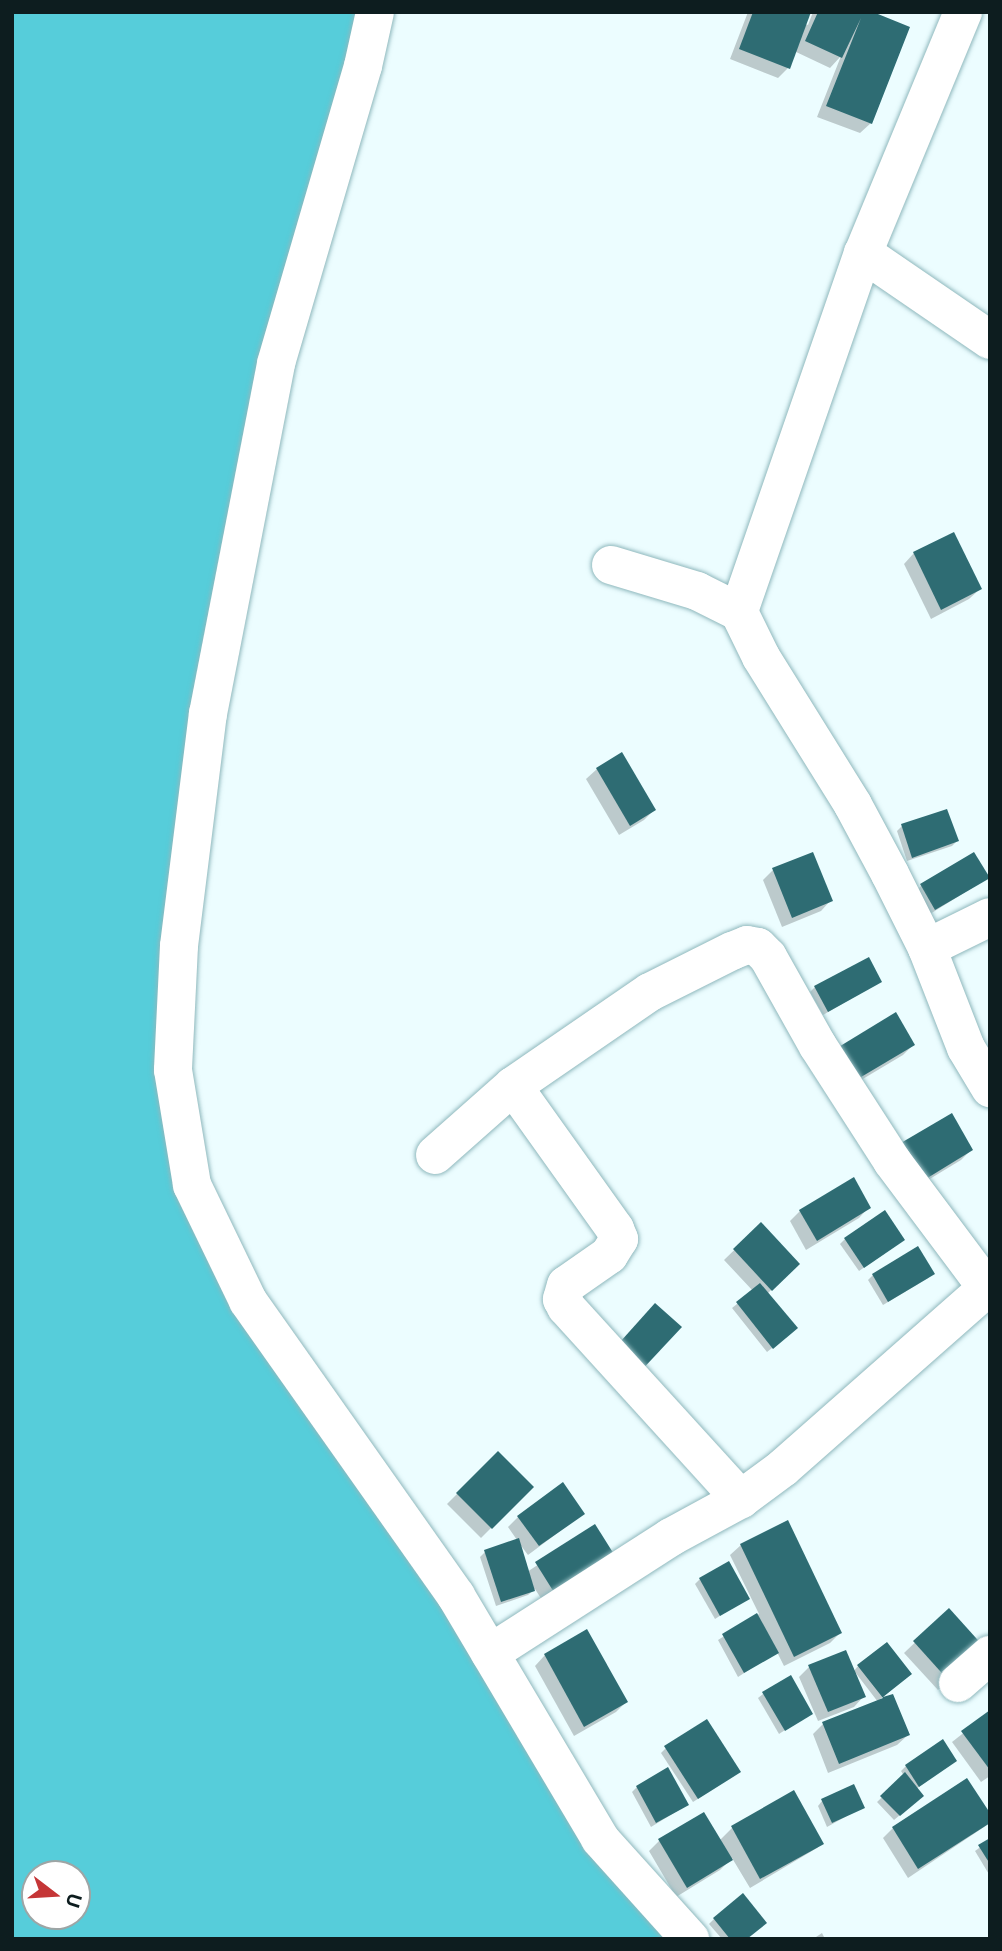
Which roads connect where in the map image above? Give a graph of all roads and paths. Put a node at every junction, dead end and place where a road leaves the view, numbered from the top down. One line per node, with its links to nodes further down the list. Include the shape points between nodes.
1 (375, 12): 14 (street, via 276,365 208,713 179,946 173,1070 192,1185 248,1301 456,1596)
2 (963, 12): 3 (street)
3 (863, 253): 4 (street); 6 (street)
4 (990, 340)
5 (611, 565): 6 (street, via 697,591)
6 (739, 612): 8 (street, via 761,657 853,805)
7 (990, 917): 8 (street)
8 (927, 948): 9 (street)
9 (978, 1039): 11 (street)
10 (513, 1086): 12 (street); 13 (street, via 619,1239 609,1255 566,1284 562,1299 566,1307); 13 (street, via 650,992 732,951 758,947 892,1161 987,1288 783,1468)
11 (990, 1088)
12 (435, 1155)
13 (741, 1499): 14 (street, via 671,1536)
14 (490, 1653): 17 (street, via 600,1839)
15 (990, 1655): 16 (street)
16 (958, 1683)
17 (690, 1939)

